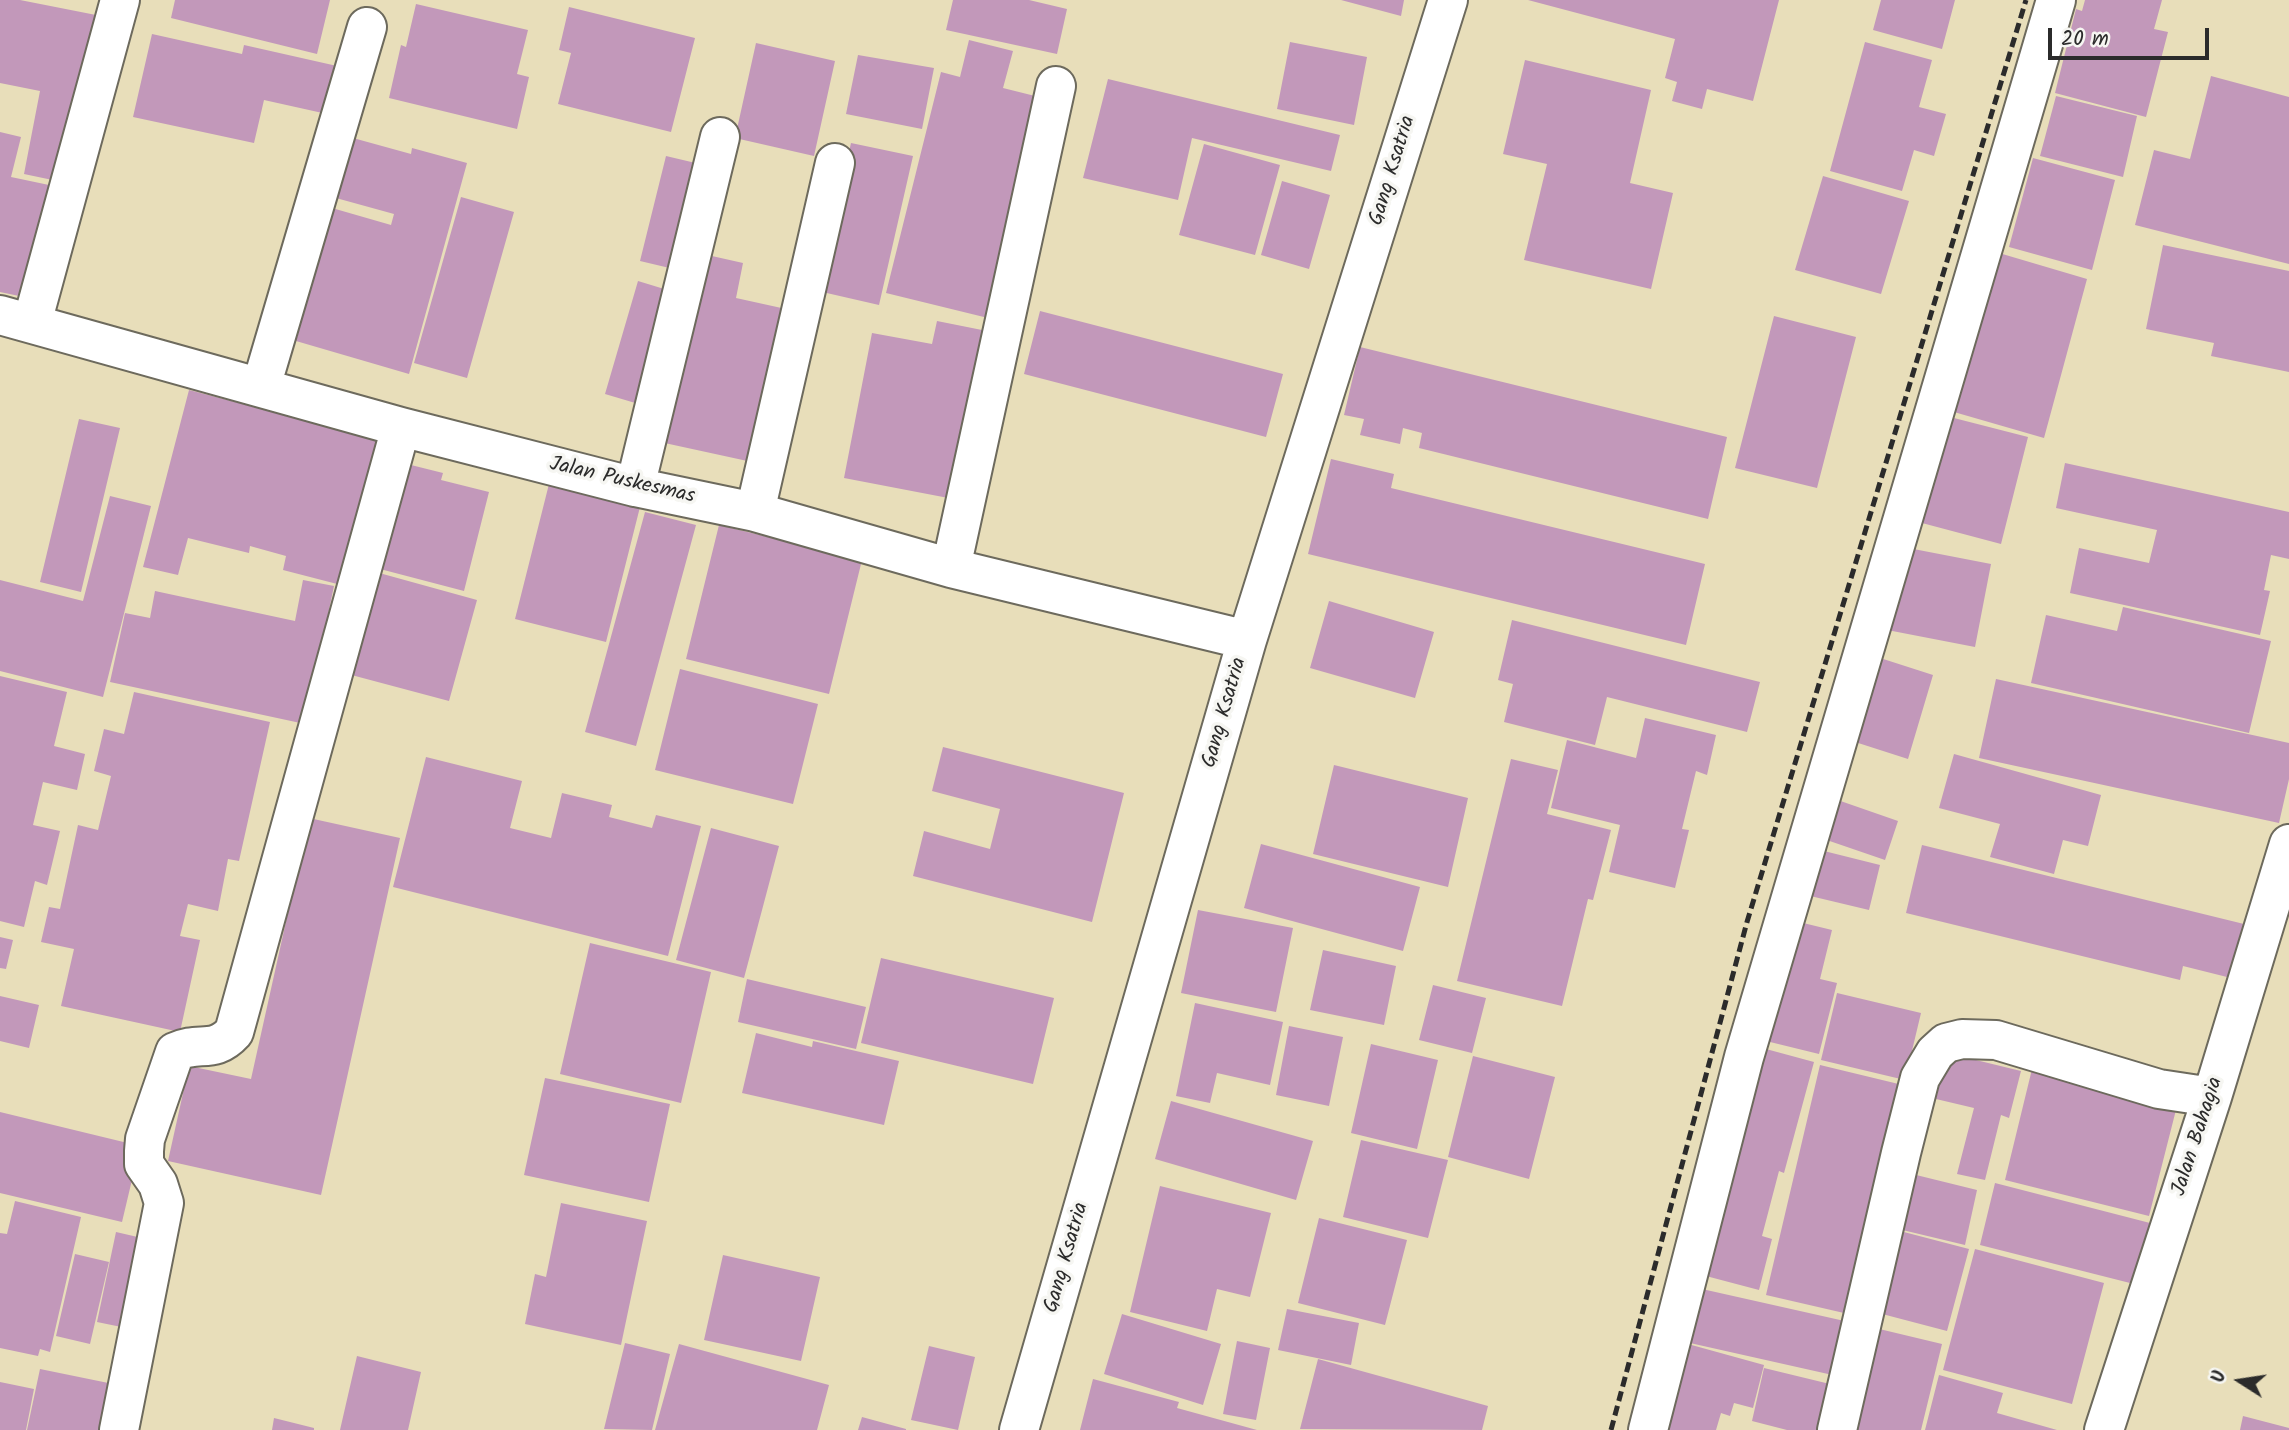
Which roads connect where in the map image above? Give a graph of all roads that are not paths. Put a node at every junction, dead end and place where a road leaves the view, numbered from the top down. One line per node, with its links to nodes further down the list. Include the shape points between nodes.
1 (120, 0): 8 (street)
2 (1448, 0): 14 (street, Gang Ksatria)
3 (2056, 0): 19 (street, via 1744,1057)
4 (367, 27): 9 (street)
5 (1056, 86): 13 (street)
6 (720, 137): 11 (street)
7 (835, 163): 12 (street)
8 (16, 319): 9 (street, Jalan Puskesmas)
9 (261, 387): 10 (street, Jalan Puskesmas)
10 (401, 427): 11 (street, Jalan Puskesmas); 17 (street, via 234,1032 223,1044 189,1045 175,1052 145,1139 144,1164 164,1203)
11 (635, 486): 12 (street, Jalan Puskesmas)
12 (755, 512): 13 (street, Jalan Puskesmas)
13 (951, 568): 14 (street, Jalan Puskesmas)
14 (1247, 640): 18 (street, Gang Ksatria)
15 (2289, 844): 16 (street, Jalan Bahagia)
16 (2212, 1097): 20 (street, via 2159,1089 1996,1040 1946,1043 1920,1078); 21 (street, Jalan Bahagia)
17 (119, 1430)
18 (1019, 1430)
19 (1648, 1430)
20 (1837, 1430)
21 (2104, 1430)

